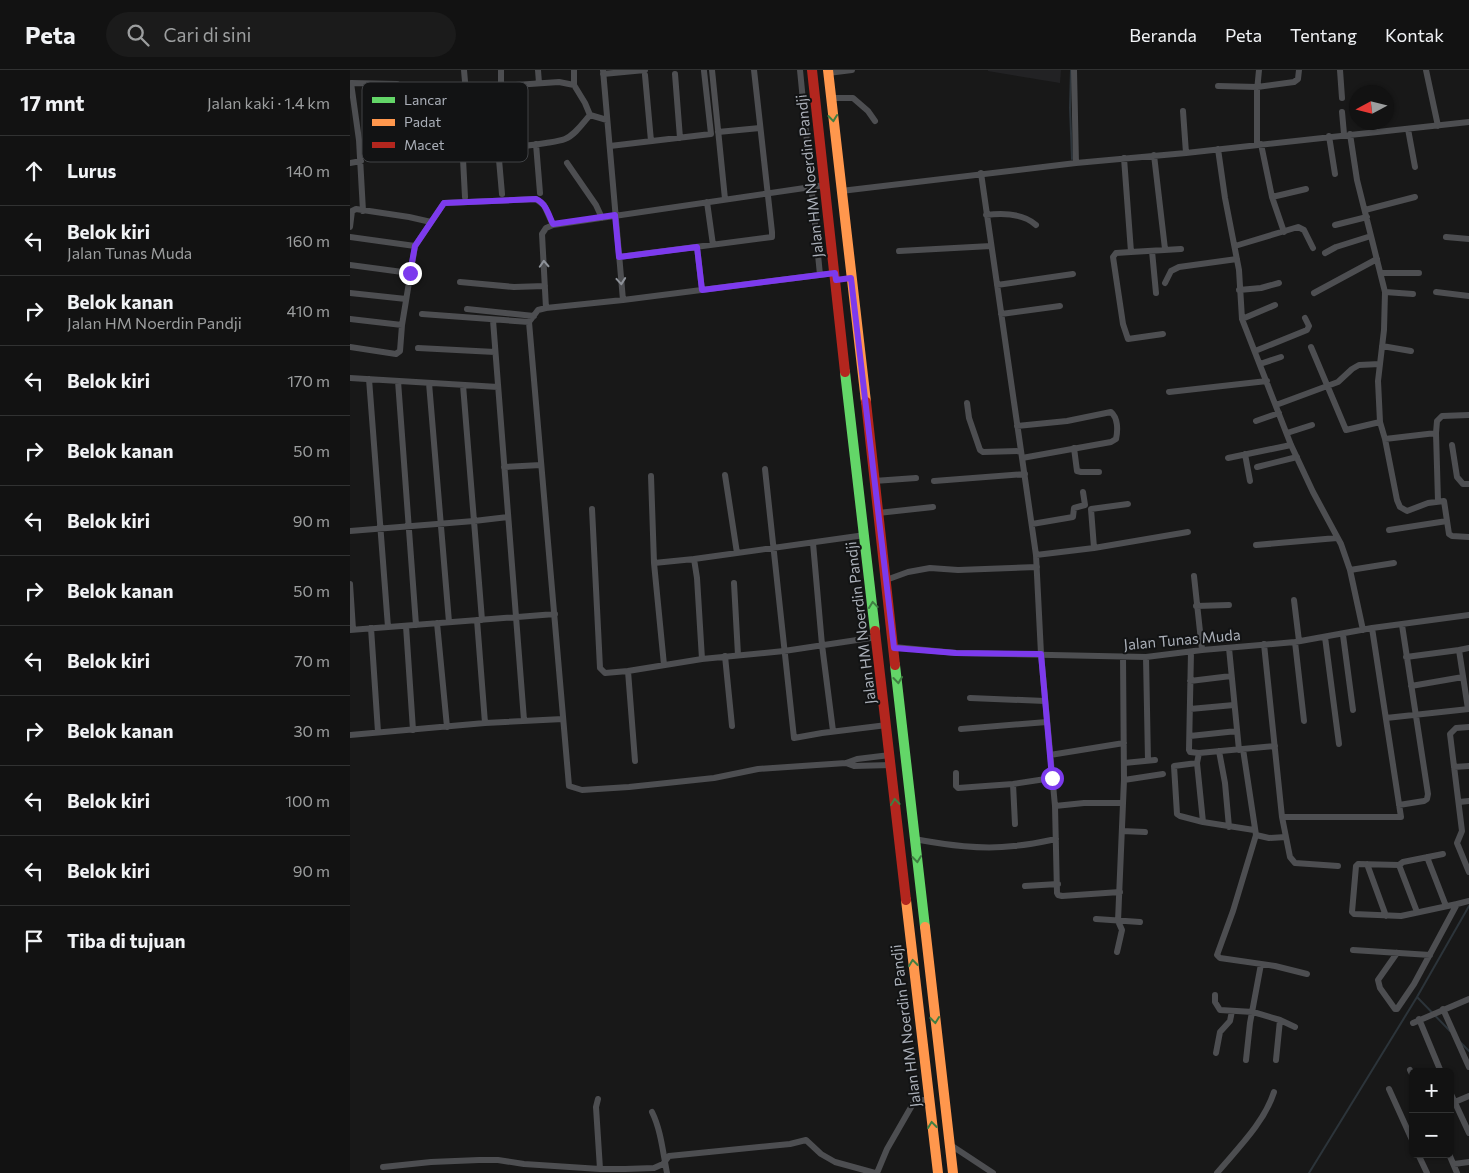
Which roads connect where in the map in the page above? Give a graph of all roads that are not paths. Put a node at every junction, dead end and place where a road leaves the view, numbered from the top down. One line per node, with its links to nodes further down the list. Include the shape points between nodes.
1 (538, 70): 19 (street)
2 (574, 70): 21 (street)
3 (712, 70): 36 (street)
4 (754, 70): 34 (street)
5 (800, 70): 61 (street)
6 (812, 70): 60 (main road, Jalan HM Noerdin Pandji)
7 (852, 70): 14 (street)
8 (1074, 70): 56 (street)
9 (1258, 70): 23 (street)
10 (1299, 70): 23 (street, via 1298,79 1294,82)
11 (1340, 70): 26 (street)
12 (1426, 70): 33 (street)
13 (704, 71): 39 (street, via 711,134)
14 (828, 71): 25 (main road, Jalan HM Noerdin Pandji)
15 (603, 72): 16 (street); 30 (street)
16 (645, 73): 42 (street)
17 (675, 74): 39 (street)
18 (362, 83): 24 (street, via 352,82)
19 (539, 83): 20 (street); 21 (street)
20 (528, 84)
21 (574, 85): 29 (street)
22 (1218, 86): 23 (street)
23 (1257, 87): 44 (street)
24 (351, 91): 40 (street)
25 (831, 98): 31 (street, via 853,98); 63 (main road, Jalan HM Noerdin Pandji, one-way to 63)
26 (1342, 98)
27 (1183, 111): 48 (street)
28 (1342, 112): 37 (street)
29 (590, 115): 30 (street); 43 (street, via 565,139)
30 (607, 120): 46 (street)
31 (875, 121)
32 (1469, 122): 33 (street)
33 (1438, 126): 35 (street)
34 (760, 128): 36 (street); 66 (street)
35 (1408, 129): 37 (street); 57 (street)
36 (718, 132): 70 (street)
37 (1347, 134): 38 (street); 73 (street)
38 (1329, 136): 44 (street); 59 (street)
39 (680, 138): 42 (street)
40 (358, 140): 41 (street); 51 (street)
41 (350, 141)
42 (651, 141): 46 (street)
43 (536, 144): 45 (street); 64 (street)
44 (1260, 144): 47 (street); 68 (street)
45 (528, 145)
46 (610, 146): 74 (street)
47 (1218, 149): 48 (street); 90 (street)
48 (1186, 153): 49 (street)
49 (1154, 155): 50 (street); 93 (street)
50 (1124, 158): 56 (street); 97 (street)
51 (360, 161): 54 (street); 72 (street)
52 (463, 162): 67 (street)
53 (499, 162): 65 (street)
54 (350, 163)
55 (567, 163): 76 (street)
56 (1076, 163): 58 (street)
57 (1415, 167)
58 (981, 173): 63 (street); 75 (street)
59 (1335, 174)
60 (825, 186): 61 (street); 107 (main road, Jalan HM Noerdin Pandji)
61 (812, 187): 66 (street); 109 (street)
62 (1306, 189): 68 (street)
63 (841, 191): 104 (main road, Jalan HM Noerdin Pandji)
64 (540, 193)
65 (502, 194)
66 (768, 194): 70 (street); 87 (street, via 772,237)
67 (465, 197)
68 (1272, 197): 82 (street)
69 (1415, 197): 73 (street)
70 (726, 199): 71 (street)
71 (707, 202): 74 (street); 87 (street)
72 (363, 211): 77 (street); 81 (street, via 353,210)
73 (1366, 214): 80 (street); 83 (street)
74 (615, 215): 76 (street); 99 (street)
75 (986, 215): 79 (street, via 1016,215); 89 (street)
76 (602, 218): 78 (street)
77 (431, 222): 78 (street, via 444,203 536,199 544,205); 88 (street)
78 (553, 224): 114 (street, one-way to 78, via 542,234)
79 (1036, 225)
80 (1335, 225)
81 (350, 227)
82 (1284, 232): 90 (street); 92 (street, via 1302,228)
83 (1371, 236): 98 (street); 101 (street)
84 (350, 237): 88 (street)
85 (1446, 237): 86 (street)
86 (1469, 239)
87 (713, 245): 91 (street)
88 (415, 246): 103 (street)
89 (991, 246): 95 (street); 113 (street)
90 (1235, 246): 100 (street)
91 (697, 247): 99 (street); 115 (street)
92 (1313, 248)
93 (1165, 249): 94 (street); 96 (street)
94 (1181, 249)
95 (899, 251)
96 (1152, 251): 97 (street); 120 (street)
97 (1131, 252): 139 (street, via 1116,253 1113,257 1126,337)
98 (1325, 253)
99 (619, 257): 125 (street, one-way to 125)
100 (1238, 259): 111 (street, via 1179,267 1171,272); 116 (street)
101 (1378, 259): 105 (street); 121 (street)
102 (350, 265): 103 (street)
103 (410, 273): 124 (street)
104 (850, 273): 107 (main road, via 841,270); 186 (main road, Jalan HM Noerdin Pandji)
105 (1381, 273): 106 (street); 117 (street)
106 (1419, 273)
107 (835, 274): 109 (street); 206 (main road, Jalan HM Noerdin Pandji)
108 (1073, 274): 113 (street)
109 (820, 275): 115 (street)
110 (460, 282): 114 (street)
111 (1165, 283)
112 (1279, 283): 116 (street)
113 (997, 285): 131 (street)
114 (545, 286): 128 (street)
115 (702, 290): 125 (street)
116 (1240, 290): 135 (street)
117 (1385, 292): 122 (street); 140 (street)
118 (1436, 292): 123 (street)
119 (350, 293): 124 (street)
120 (1156, 293)
121 (1314, 293)
122 (1413, 294)
123 (1469, 296)
124 (406, 299): 138 (street)
125 (623, 300): 128 (street)
126 (1275, 305): 135 (street)
127 (1060, 306): 131 (street)
128 (546, 308): 132 (street, via 538,310)
129 (467, 309): 132 (street)
130 (422, 314): 136 (street)
131 (1001, 314): 166 (street)
132 (534, 316): 137 (street)
133 (1305, 318): 144 (street, via 1309,326 1307,330)
134 (350, 319): 138 (street)
135 (1242, 319): 144 (street)
136 (493, 320): 137 (street); 146 (street)
137 (529, 322): 177 (street)
138 (402, 325): 141 (street, via 398,353)
139 (1163, 334)
140 (1382, 346): 145 (street); 149 (street)
141 (350, 347)
142 (418, 348): 146 (street)
143 (1311, 348): 157 (street)
144 (1255, 351): 148 (street)
145 (1411, 351)
146 (495, 352): 156 (street)
147 (1281, 357): 148 (street)
148 (1260, 364): 153 (street)
149 (1380, 364): 157 (street, via 1352,369); 164 (street)
150 (350, 378): 151 (street)
151 (369, 379): 152 (street); 202 (street)
152 (398, 381): 154 (street); 201 (street)
153 (1267, 381): 158 (street); 160 (street)
154 (429, 382): 155 (street); 199 (street)
155 (463, 384): 156 (street); 197 (street)
156 (498, 386): 179 (street)
157 (1328, 387): 160 (street); 164 (street, via 1346,430)
158 (1169, 392)
159 (967, 403): 173 (street, via 980,450)
160 (1276, 405): 161 (street)
161 (1279, 413): 163 (street); 167 (street)
162 (1469, 415): 168 (street, via 1442,416 1437,421)
163 (1256, 421)
164 (1380, 422): 169 (street)
165 (1312, 425): 167 (street)
166 (1018, 426): 172 (street, via 1114,414 1118,432 1116,439); 173 (street)
167 (1287, 433): 170 (street)
168 (1436, 434): 169 (street); 191 (street)
169 (1385, 439): 191 (street, via 1400,507 1407,511)
170 (1291, 445): 174 (street); 175 (street)
171 (1452, 445): 189 (street, via 1457,477 1463,484)
172 (1074, 448): 173 (street); 181 (street, via 1078,471)
173 (1022, 454): 182 (street)
174 (1244, 454): 176 (street); 188 (street)
175 (1297, 457): 178 (street); 208 (street)
176 (1228, 458)
177 (541, 465): 179 (street); 227 (street)
178 (1258, 466)
179 (504, 468): 196 (street)
180 (764, 469): 211 (street)
181 (1098, 472)
182 (1025, 474): 187 (street); 200 (street)
183 (725, 475): 213 (street)
184 (651, 476): 216 (street)
185 (916, 478): 186 (street)
186 (874, 480): 195 (main road, Jalan HM Noerdin Pandji)
187 (934, 481)
188 (1250, 481)
189 (1469, 484)
190 (1083, 492): 200 (street, via 1085,506 1074,508 1073,517)
191 (1438, 501): 198 (street, via 1445,503)
192 (1128, 504): 212 (street, via 1091,509)
193 (934, 507): 195 (street)
194 (592, 509): 262 (street, via 600,668 605,673)
195 (878, 513): 221 (main road, Jalan HM Noerdin Pandji)
196 (508, 517): 197 (street); 229 (street)
197 (474, 521): 199 (street); 230 (street)
198 (1447, 521): 204 (street); 207 (street, via 1452,536)
199 (441, 524): 201 (street); 231 (street)
200 (1032, 524): 214 (street)
201 (408, 526): 202 (street); 233 (street)
202 (380, 528): 203 (street); 236 (street)
203 (350, 530)
204 (1389, 530)
205 (1188, 532): 212 (street)
206 (865, 535): 209 (street); 242 (main road, Jalan HM Noerdin Pandji, one-way to 206)
207 (1469, 537)
208 (1337, 538): 210 (street); 219 (street)
209 (812, 543): 211 (street); 246 (street)
210 (1256, 545)
211 (773, 548): 213 (street); 252 (street)
212 (1094, 548): 214 (street)
213 (737, 553): 215 (street)
214 (1036, 555): 218 (street)
215 (694, 559): 216 (street); 260 (street)
216 (654, 562): 261 (street)
217 (1394, 563): 219 (street)
218 (1037, 567): 221 (street, via 930,568); 254 (street)
219 (1350, 570): 240 (street)
220 (1194, 576): 226 (street)
221 (886, 580): 247 (main road, Jalan HM Noerdin Pandji)
222 (734, 583): 255 (street)
223 (350, 584): 239 (street)
224 (1294, 600): 244 (street)
225 (1229, 605): 226 (street)
226 (1196, 606): 250 (street)
227 (555, 614): 229 (street); 275 (street)
228 (1469, 615): 234 (street, Jalan Tunas Muda)
229 (515, 618): 230 (street); 276 (street)
230 (480, 620): 231 (street); 279 (street)
231 (449, 622): 232 (street)
232 (437, 623): 233 (street); 282 (street)
233 (416, 625): 235 (street)
234 (1402, 625): 238 (street, Jalan Tunas Muda); 259 (street)
235 (406, 626): 236 (street); 285 (street)
236 (388, 627): 237 (street)
237 (371, 628): 239 (street); 287 (street)
238 (1372, 628): 240 (street, Jalan Tunas Muda); 274 (street)
239 (352, 630)
240 (1363, 630): 241 (street, Jalan Tunas Muda)
241 (1343, 634): 243 (street, Jalan Tunas Muda); 272 (street)
242 (877, 637): 246 (street); 280 (main road, Jalan HM Noerdin Pandji)
243 (1325, 637): 244 (street, Jalan Tunas Muda); 292 (street)
244 (1297, 641): 245 (street, Jalan Tunas Muda); 277 (street)
245 (1264, 644): 248 (street, Jalan Tunas Muda); 293 (street)
246 (822, 645): 252 (street); 288 (street)
247 (894, 648): 254 (street, Jalan Tunas Muda); 323 (main road, Jalan HM Noerdin Pandji, one-way to 323)
248 (1229, 648): 250 (street, Jalan Tunas Muda); 263 (street)
249 (1469, 648): 251 (street)
250 (1202, 650): 253 (street, Jalan Tunas Muda)
251 (1459, 650): 259 (street); 264 (street)
252 (784, 651): 255 (street); 288 (street, via 794,738)
253 (1190, 652): 258 (street, Jalan Tunas Muda); 265 (street)
254 (1041, 654): 257 (street, Jalan Tunas Muda); 268 (street)
255 (738, 655): 256 (street)
256 (725, 656): 260 (street); 281 (street)
257 (1123, 657): 258 (street, Jalan Tunas Muda); 291 (street)
258 (1146, 657): 300 (street, via 1152,760)
259 (1406, 657): 266 (street)
260 (702, 659): 261 (street)
261 (664, 665): 262 (street)
262 (628, 671): 299 (street)
263 (1231, 676): 265 (street); 269 (street)
264 (1463, 677): 266 (street); 271 (street)
265 (1190, 681): 270 (street)
266 (1411, 686): 273 (street)
267 (970, 698): 268 (street)
268 (1046, 701): 278 (street)
269 (1234, 704): 270 (street); 286 (street)
270 (1190, 709): 290 (street)
271 (1469, 709): 273 (street)
272 (1354, 710)
273 (1415, 714): 274 (street); 313 (street, via 1428,797 1424,801)
274 (1386, 718): 313 (street)
275 (562, 719): 276 (street); 301 (street, via 568,783 582,790 695,780 758,769)
276 (524, 720): 279 (street)
277 (1304, 721)
278 (1047, 722): 284 (street); 296 (street)
279 (485, 723): 282 (street)
280 (887, 725): 288 (street); 298 (main road, Jalan HM Noerdin Pandji)
281 (732, 726)
282 (447, 727): 285 (street)
283 (1469, 727): 304 (street, via 1456,728 1450,734)
284 (961, 729)
285 (413, 730): 287 (street)
286 (1237, 731): 290 (street); 294 (street)
287 (378, 732): 289 (street)
288 (833, 732)
289 (350, 734)
290 (1190, 736): 297 (street, via 1190,752)
291 (1124, 743): 296 (street); 300 (street)
292 (1339, 744)
293 (1275, 746): 294 (street); 315 (street)
294 (1241, 749): 295 (street); 321 (street)
295 (1219, 752): 297 (street); 318 (street)
296 (1050, 754): 307 (street)
297 (1199, 754): 302 (street)
298 (891, 760): 301 (street, via 858,759); 301 (street, via 854,766); 364 (main road, Jalan HM Noerdin Pandji, one-way to 298)
299 (635, 761)
300 (1124, 762): 308 (street)
301 (846, 763)
302 (1196, 763): 316 (street); 316 (street, via 1174,767 1177,814)
303 (1469, 766): 304 (street)
304 (1454, 767): 311 (street)
305 (956, 773): 309 (street, via 958,788)
306 (1163, 774): 308 (street)
307 (1052, 778): 309 (street); 314 (street)
308 (1124, 780): 312 (street)
309 (1013, 784): 317 (street)
310 (1469, 801): 311 (street)
311 (1459, 802): 330 (street, via 1462,831 1457,843)
312 (1123, 803): 314 (street); 319 (street)
313 (1399, 805): 315 (street, via 1401,818)
314 (1055, 806): 324 (street)
315 (1282, 817): 322 (street)
316 (1203, 822): 318 (street)
317 (1015, 824)
318 (1229, 827): 321 (street)
319 (1122, 831): 320 (street); 333 (street)
320 (1145, 832)
321 (1255, 833): 322 (street, via 1269,838); 346 (street, via 1233,911 1216,953 1220,958)
322 (1286, 837): 329 (street, via 1290,857 1295,863)
323 (914, 839): 324 (street, via 956,846 1013,846); 372 (main road, Jalan HM Noerdin Pandji, one-way to 372)
324 (1056, 839): 331 (street)
325 (1443, 854): 326 (street)
326 (1427, 857): 328 (street); 336 (street)
327 (1367, 864): 328 (street); 338 (street); 338 (street, via 1356,866 1352,912)
328 (1399, 865): 337 (street)
329 (1338, 866)
330 (1469, 872)
331 (1058, 884): 332 (street); 333 (street, via 1060,896)
332 (1025, 886)
333 (1120, 892): 340 (street)
334 (1469, 901): 335 (street)
335 (1457, 904): 336 (street); 345 (street)
336 (1446, 906): 337 (street)
337 (1417, 912): 338 (street)
338 (1386, 916)
339 (1096, 920): 340 (street)
340 (1118, 921): 341 (street); 343 (street, via 1122,930)
341 (1140, 922)
342 (1353, 950): 344 (street)
343 (1117, 952)
344 (1397, 953): 345 (street); 345 (street, via 1378,980 1395,1009)
345 (1430, 955)
346 (1261, 964): 347 (street); 352 (street)
347 (1307, 974)
348 (1215, 995): 351 (street, via 1218,1008)
349 (1468, 1000): 350 (street)
350 (1443, 1010): 358 (street); 359 (street, via 1416,1021)
351 (1232, 1011): 352 (street); 355 (street, via 1229,1023 1220,1032)
352 (1253, 1012): 353 (street); 356 (street)
353 (1280, 1020): 354 (street); 357 (street)
354 (1295, 1027)
355 (1216, 1053)
356 (1246, 1060)
357 (1276, 1060)
358 (1469, 1067)
359 (1438, 1068)
360 (1388, 1089): 369 (street)
361 (1274, 1092): 386 (street, via 1270,1106 1257,1125)
362 (1469, 1096): 365 (street)
363 (598, 1099): 379 (street)
364 (929, 1099): 382 (street, via 914,1102); 383 (main road, Jalan HM Noerdin Pandji, one-way to 364)
365 (1454, 1103)
366 (1454, 1105): 370 (street)
367 (652, 1112): 375 (street)
368 (1409, 1121): 369 (street)
369 (1404, 1123): 371 (street)
370 (1469, 1132)
371 (1409, 1134)
372 (949, 1144): 384 (main road, Jalan HM Noerdin Pandji); 385 (street)
373 (1420, 1158): 387 (street)
374 (1451, 1158): 377 (street)
375 (665, 1162): 380 (street, via 654,1168); 381 (street); 382 (street, via 669,1156 806,1140 835,1162)
376 (1469, 1162): 377 (street)
377 (1454, 1164): 388 (street)
378 (383, 1167): 379 (street, via 498,1160)
379 (600, 1169): 380 (street)
380 (623, 1171)
381 (667, 1173)
382 (876, 1173)
383 (938, 1173)
384 (953, 1173)
385 (994, 1173)
386 (1217, 1173)
387 (1427, 1173)
388 (1457, 1173)

